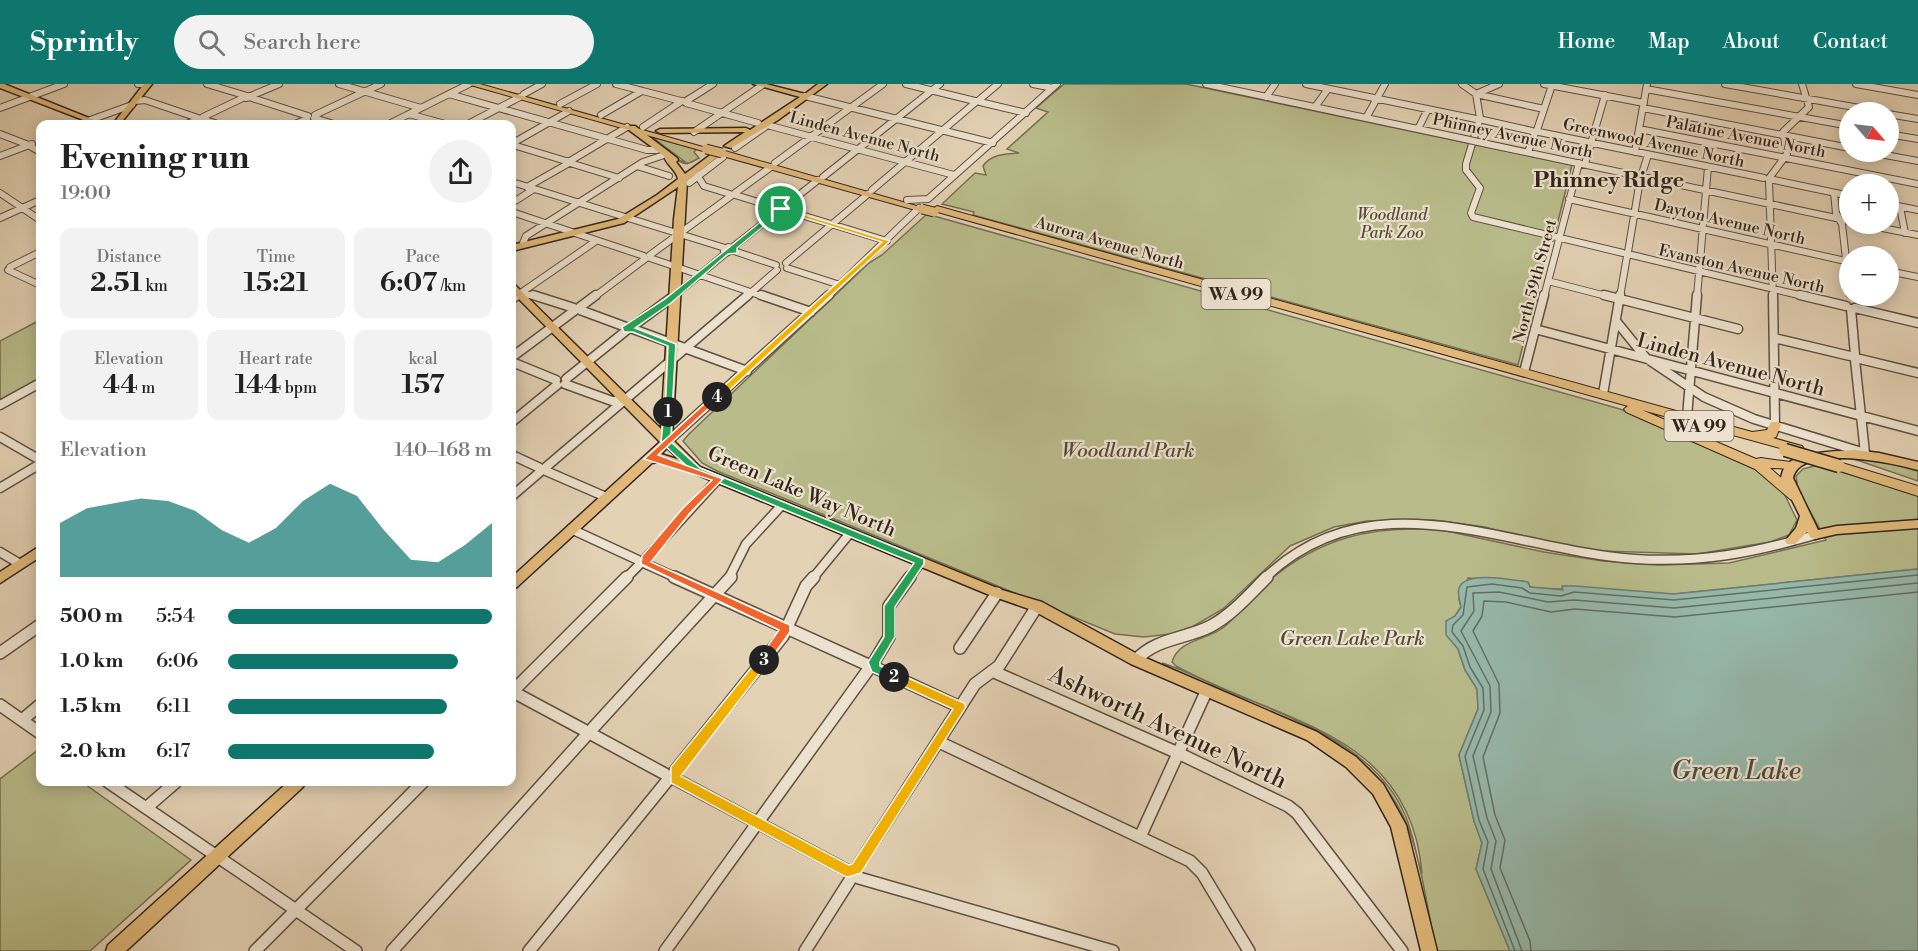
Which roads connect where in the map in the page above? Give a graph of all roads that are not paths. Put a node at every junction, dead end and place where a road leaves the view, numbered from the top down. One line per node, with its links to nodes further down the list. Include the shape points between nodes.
1 (64, 84): 50 (street)
2 (138, 84): 3 (street)
3 (146, 84): 57 (main road)
4 (207, 84): 51 (street)
5 (279, 84): 51 (street)
6 (339, 84): 41 (street)
7 (381, 84): 41 (street)
8 (470, 84): 44 (street); 48 (highway, Aurora Avenue North / WA 99)
9 (487, 84): 48 (highway, Aurora Avenue North / WA 99)
10 (542, 84): 48 (street)
11 (597, 84): 58 (street)
12 (616, 84): 40 (street, Linden Avenue North)
13 (712, 84): 56 (street)
14 (823, 84): 49 (main road)
15 (883, 84): 65 (street)
16 (906, 84): 39 (street)
17 (940, 84): 39 (street)
18 (998, 84): 55 (street)
19 (1033, 84): 35 (street)
20 (1206, 84): 34 (street, Phinney Avenue North)
21 (1275, 84): 52 (street)
22 (1306, 84): 38 (street, Greenwood Avenue North)
23 (1349, 84): 42 (street)
24 (1385, 84): 53 (street)
25 (1462, 84): 45 (street)
26 (1499, 84): 45 (street)
27 (1544, 84): 36 (street)
28 (1589, 84): 43 (street)
29 (1725, 84): 54 (street)
30 (1802, 84): 54 (street)
31 (1856, 84): 47 (street)
32 (0, 85): 50 (main road)
33 (761, 85): 49 (main road); 69 (street)
34 (1220, 85): 52 (street, Phinney Avenue North)
35 (1055, 86): 70 (street)
36 (1552, 86): 43 (street); 67 (street)
37 (1646, 86): 60 (street); 75 (street)
38 (1328, 88): 42 (street, Greenwood Avenue North); 61 (street)
39 (932, 90): 55 (street); 78 (street)
40 (642, 91): 56 (street, Linden Avenue North); 72 (street)
41 (365, 92): 63 (street); 74 (street)
42 (1344, 92): 53 (street, Greenwood Avenue North)
43 (1587, 92): 46 (street)
44 (449, 94): 63 (street); 64 (street)
45 (1476, 94): 67 (street); 89 (street)
46 (1605, 95): 60 (street); 112 (street, North 59th Street)
47 (1918, 95)
48 (521, 96): 58 (highway, Aurora Avenue North / WA 99); 64 (street); 68 (highway, Aurora Avenue North / WA 99)
49 (805, 96): 65 (street); 91 (main road)
50 (30, 97): 62 (street); 80 (main road)
51 (249, 97): 74 (street); 76 (street)
52 (1266, 97): 61 (street, Phinney Avenue North)
53 (1377, 99): 66 (street, Greenwood Avenue North); 77 (street)
54 (1808, 99): 59 (street); 75 (street, via 1809,107)
55 (977, 101): 70 (street); 99 (street)
56 (683, 102): 69 (street, Linden Avenue North); 94 (street)
57 (133, 103): 76 (street, via 145,100); 80 (street); 81 (main road)
58 (560, 104): 72 (highway, Aurora Avenue North / WA 99)
59 (1839, 104)
60 (1643, 105): 96 (street); 103 (street)
61 (1316, 107): 77 (street, Phinney Avenue North)
62 (0, 108)
63 (421, 108): 71 (street)
64 (499, 108): 88 (street); 90 (street)
65 (850, 108): 78 (street); 105 (street)
66 (1428, 109): 89 (street, Greenwood Avenue North); 95 (street)
67 (1544, 109): 100 (street)
68 (569, 111): 90 (street); 93 (highway, Aurora Avenue North / WA 99)
69 (722, 113): 91 (street, Linden Avenue North); 101 (street)
70 (1026, 113): 110 (street)
71 (409, 114): 86 (street); 87 (street)
72 (601, 115): 94 (highway, Aurora Avenue North / WA 99)
73 (1899, 116): 79 (street)
74 (311, 117): 84 (street); 85 (street)
75 (1800, 117): 92 (street); 103 (street)
76 (200, 118): 82 (street); 83 (street)
77 (1366, 118): 95 (street, Phinney Avenue North)
78 (896, 119): 99 (street); 116 (street)
79 (1918, 119)
80 (90, 120)
81 (119, 120)
82 (195, 120)
83 (206, 120)
84 (304, 120)
85 (321, 120)
86 (397, 120)
87 (431, 120)
88 (476, 120)
89 (1479, 120): 100 (street, Greenwood Avenue North); 111 (street)
90 (549, 122): 106 (street); 109 (street)
91 (764, 123): 98 (main road); 105 (street, Linden Avenue North); 118 (street)
92 (1839, 124)
93 (630, 127): 106 (street); 118 (highway, Aurora Avenue North / WA 99); 121 (main road)
94 (643, 127): 97 (highway, Aurora Avenue North / WA 99)
95 (1418, 129): 111 (street, Phinney Avenue North, bridge)
96 (1639, 129): 120 (street); 124 (street, Palatine Avenue North)
97 (660, 131): 101 (main road); 118 (highway, Aurora Avenue North / WA 99)
98 (746, 131): 101 (main road); 118 (main road)
99 (942, 131): 110 (street); 128 (street)
100 (1536, 131): 112 (street, Greenwood Avenue North); 119 (street)
101 (694, 132)
102 (0, 134): 113 (street)
103 (1782, 135): 115 (street); 124 (street, via 1787,149)
104 (1899, 136): 107 (street)
105 (811, 137): 116 (street, Linden Avenue North); 130 (street)
106 (607, 138): 121 (street); 127 (street)
107 (1918, 139)
108 (36, 142): 113 (street)
109 (516, 142)
110 (993, 143): 134 (street); 158 (street)
111 (1475, 143): 119 (street, Phinney Avenue North); 175 (street, Evanston Avenue North, via 1466,157 1466,170 1480,188 1473,217)
112 (1593, 143): 120 (street, Greenwood Avenue North); 129 (street, North 59th Street)
113 (28, 145): 117 (street); 123 (street)
114 (516, 145): 127 (street)
115 (1839, 146)
116 (857, 149): 128 (street, Linden Avenue North); 138 (street)
117 (36, 150)
118 (722, 151): 130 (highway, Aurora Avenue North / WA 99); 133 (main road)
119 (1528, 152): 129 (street, Phinney Avenue North)
120 (1635, 152): 122 (street, Greenwood Avenue North)
121 (663, 154): 131 (street); 133 (main road); 140 (main road)
122 (1648, 154): 132 (street, Greenwood Avenue North); 136 (street)
123 (0, 156)
124 (1785, 158): 139 (street); 142 (street, Palatine Avenue North)
125 (1899, 158): 126 (street)
126 (1918, 161)
127 (568, 162): 137 (street); 143 (street)
128 (905, 162): 134 (street, Linden Avenue North); 145 (street)
129 (1582, 164): 136 (street, Phinney Avenue North); 150 (street, North 59th Street)
130 (773, 165): 138 (highway, Aurora Avenue North / WA 99); 148 (street)
131 (637, 166): 135 (street); 137 (street)
132 (1708, 167): 139 (street, Greenwood Avenue North); 144 (street)
133 (693, 171): 140 (main road); 148 (street, via 704,186)
134 (954, 175): 152 (street, via 928,199)
135 (669, 176)
136 (1642, 177): 144 (street, Phinney Avenue North); 162 (street)
137 (619, 178): 154 (street)
138 (821, 178): 145 (highway, Aurora Avenue North / WA 99); 159 (street)
139 (1769, 179): 146 (street, Greenwood Avenue North); 155 (street)
140 (685, 181): 165 (main road); 173 (main road, via 685,224)
141 (516, 183): 143 (street)
142 (1918, 184)
143 (530, 188): 151 (street); 154 (street)
144 (1706, 190): 155 (street, Phinney Avenue North); 169 (street)
145 (870, 192): 152 (highway, Aurora Avenue North / WA 99); 158 (highway, Aurora Avenue North / WA 99); 168 (street)
146 (1834, 193): 149 (street, Greenwood Avenue North); 166 (street)
147 (0, 194): 157 (street)
148 (733, 194): 159 (street); 173 (street)
149 (1839, 194)
150 (1569, 199): 162 (street, Dayton Avenue North); 175 (street, North 59th Street)
151 (516, 200)
152 (907, 200): 158 (highway, Aurora Avenue North / WA 99)
153 (36, 202): 157 (street)
154 (579, 203): 165 (street); 167 (street)
155 (1772, 204): 166 (street, Phinney Avenue North); 179 (street)
156 (1900, 207): 160 (street); 172 (street)
157 (22, 208): 163 (street); 164 (street)
158 (927, 208): 177 (street); 219 (highway, Aurora Avenue North / WA 99)
159 (781, 209): 168 (street); 181 (street)
160 (1918, 210)
161 (516, 213): 167 (street)
162 (1634, 214): 169 (street, Dayton Avenue North); 183 (street)
163 (36, 217)
164 (0, 218)
165 (628, 218): 171 (main road); 173 (street)
166 (1839, 218)
167 (547, 224): 171 (street); 178 (street, via 523,239)
168 (832, 224): 177 (street); 186 (street)
169 (1702, 229): 179 (street, Dayton Avenue North); 190 (street)
170 (1899, 232): 172 (street)
171 (572, 233): 176 (street); 178 (main road)
172 (1905, 233): 174 (street)
173 (679, 234): 181 (street); 184 (street); 187 (main road)
174 (1918, 236)
175 (1559, 238): 183 (street, Evanston Avenue North); 194 (street, North 59th Street)
176 (596, 241): 184 (street); 198 (street)
177 (887, 241): 196 (street)
178 (523, 243): 180 (main road)
179 (1772, 245): 185 (street, Dayton Avenue North); 197 (street)
180 (516, 246)
181 (729, 250): 188 (street); 192 (street)
182 (36, 254): 189 (street)
183 (1627, 254): 190 (street, Evanston Avenue North); 203 (street)
184 (647, 257): 187 (street); 205 (street)
185 (1839, 260)
186 (787, 266): 188 (street); 196 (street)
187 (676, 267): 192 (street); 201 (main road)
188 (776, 267): 199 (street)
189 (4, 269): 195 (street)
190 (1698, 271): 197 (street, Evanston Avenue North); 207 (street)
191 (1899, 273): 193 (street)
192 (698, 274): 199 (street); 201 (street)
193 (1918, 277)
194 (1548, 281): 203 (street); 212 (street, North 59th Street)
195 (36, 283)
196 (840, 285): 206 (street)
197 (1773, 289): 204 (street, Evanston Avenue North); 214 (street)
198 (516, 292)
199 (751, 292): 206 (street); 216 (street)
200 (516, 293): 205 (street)
201 (674, 294): 211 (street); 215 (main road)
202 (516, 295): 210 (main road, Green Lake Way North)
203 (1619, 299): 207 (street); 208 (street)
204 (1851, 307): 209 (street, Evanston Avenue North); 221 (street)
205 (577, 309): 210 (street); 211 (street)
206 (811, 312): 226 (street)
207 (1695, 318): 213 (street); 225 (street)
208 (1616, 321): 217 (street); 220 (street)
209 (1918, 323)
210 (552, 327): 218 (street); 222 (main road, Green Lake Way North)
211 (630, 328): 215 (street); 222 (street)
212 (1535, 329): 217 (street, Linden Avenue North); 227 (street, North 59th Street)
213 (1738, 329)
214 (1774, 338): 221 (street); 232 (street)
215 (672, 344): 216 (street); 223 (main road)
216 (686, 349): 223 (street); 226 (street)
217 (1611, 349): 220 (street, Linden Avenue North); 233 (street)
218 (516, 354)
219 (1456, 355): 227 (highway, Aurora Avenue North / WA 99); 235 (highway, Aurora Avenue North / WA 99)
220 (1646, 358): 225 (street, Linden Avenue North); 231 (street)
221 (1855, 358): 228 (street); 237 (street)
222 (587, 362): 229 (street); 234 (main road, Green Lake Way North)
223 (671, 362): 234 (street); 244 (main road)
224 (516, 364): 229 (street)
225 (1691, 370): 231 (street); 232 (street, Linden Avenue North)
226 (747, 371): 244 (street)
227 (1524, 372): 233 (highway, Aurora Avenue North / WA 99)
228 (1918, 373)
229 (561, 382): 234 (street, via 612,401); 239 (street)
230 (36, 384): 236 (street)
231 (1689, 389): 238 (street); 240 (street)
232 (1774, 392): 237 (street, Linden Avenue North); 240 (street)
233 (1604, 394): 238 (highway, Aurora Avenue North / WA 99)
234 (625, 400): 244 (main road, Green Lake Way North); 255 (street)
235 (1614, 402): 245 (highway, Aurora Avenue North / WA 99); 249 (highway)
236 (0, 405)
237 (1862, 416): 241 (street, Linden Avenue North); 246 (street)
238 (1687, 417): 242 (highway, Aurora Avenue North / WA 99)
239 (516, 419)
240 (1775, 426): 242 (highway, via 1770,434); 246 (street)
241 (1918, 431)
242 (1748, 434): 245 (highway, Aurora Avenue North / WA 99)
243 (0, 437): 250 (street)
244 (666, 442): 248 (main road); 256 (main road, Green Lake Way North)
245 (1792, 449): 252 (highway, Aurora Avenue North / WA 99, bridge)
246 (1865, 453): 253 (main road, via 1846,452 1803,460); 254 (main road)
247 (516, 457): 255 (street)
248 (648, 459): 256 (main road, via 660,458); 263 (main road)
249 (1747, 459): 253 (highway); 262 (highway, via 1770,472)
250 (36, 460)
251 (36, 465): 259 (street)
252 (1844, 465): 258 (highway, Aurora Avenue North / WA 99); 260 (highway, Aurora Avenue North / WA 99)
253 (1792, 466): 262 (main road, via 1787,478)
254 (1918, 466)
255 (543, 469): 261 (street); 263 (street)
256 (696, 470): 257 (main road, Green Lake Way North)
257 (718, 479): 264 (main road, Green Lake Way North); 273 (street)
258 (1918, 485)
259 (0, 488)
260 (1918, 491)
261 (516, 493)
262 (1795, 496): 265 (main road)
263 (606, 497): 267 (main road)
264 (782, 505): 268 (main road, Green Lake Way North); 279 (street, via 746,544 731,576)
265 (1806, 514): 269 (main road); 270 (main road, via 1802,530)
266 (1918, 524): 269 (main road)
267 (571, 529): 273 (street); 276 (main road)
268 (850, 533): 274 (main road, Green Lake Way North); 282 (street, via 806,586)
269 (1815, 534): 270 (street)
270 (1791, 541): 285 (street, via 1738,556 1662,560 1561,550 1438,524 1398,522 1362,526 1305,546 1267,574 1216,623 1188,636 1149,646)
271 (0, 552): 275 (street)
272 (36, 556): 275 (main road)
273 (642, 562): 279 (street); 288 (street)
274 (921, 562): 278 (main road, Green Lake Way North); 286 (street, via 889,606 889,637)
275 (20, 564): 277 (main road)
276 (516, 575)
277 (0, 578)
278 (997, 593): 280 (main road, Green Lake Way North); 283 (street)
279 (714, 595): 282 (street); 296 (street)
280 (1030, 607): 285 (main road, Green Lake Way North, via 1077,627); 287 (street, via 1003,661)
281 (36, 628): 284 (street)
282 (786, 628): 286 (street); 299 (street)
283 (960, 648)
284 (0, 653)
285 (1136, 660): 290 (main road, Green Lake Way North)
286 (871, 666): 292 (street); 305 (street)
287 (992, 671): 292 (street, via 980,679); 298 (street, Ashworth Avenue North)
288 (516, 689)
289 (516, 692): 296 (street)
290 (1206, 692): 298 (street); 320 (main road, Green Lake Way North, via 1320,740 1371,782 1398,825)
291 (0, 706): 294 (street)
292 (960, 707): 297 (street)
293 (36, 708): 294 (street)
294 (21, 720): 295 (street)
295 (36, 731)
296 (589, 732): 299 (street); 313 (street)
297 (939, 742): 306 (street); 308 (street)
298 (1178, 753): 306 (street); 319 (street, Ashworth Avenue North, via 1278,800 1297,813)
299 (671, 776): 305 (street); 314 (street)
300 (114, 786): 304 (street)
301 (171, 786): 304 (street)
302 (294, 786): 307 (main road)
303 (419, 786): 309 (street)
304 (146, 808): 307 (street)
305 (757, 823): 308 (street); 315 (street)
306 (1140, 837): 318 (street, via 1199,869)
307 (218, 856): 309 (street); 310 (main road)
308 (853, 874): 316 (street); 317 (street)
309 (296, 909): 311 (street); 312 (street)
310 (114, 951)
311 (255, 951)
312 (356, 951)
313 (392, 951)
314 (529, 951)
315 (664, 951)
316 (806, 951)
317 (1113, 951)
318 (1249, 951)
319 (1402, 951)
320 (1429, 951)

